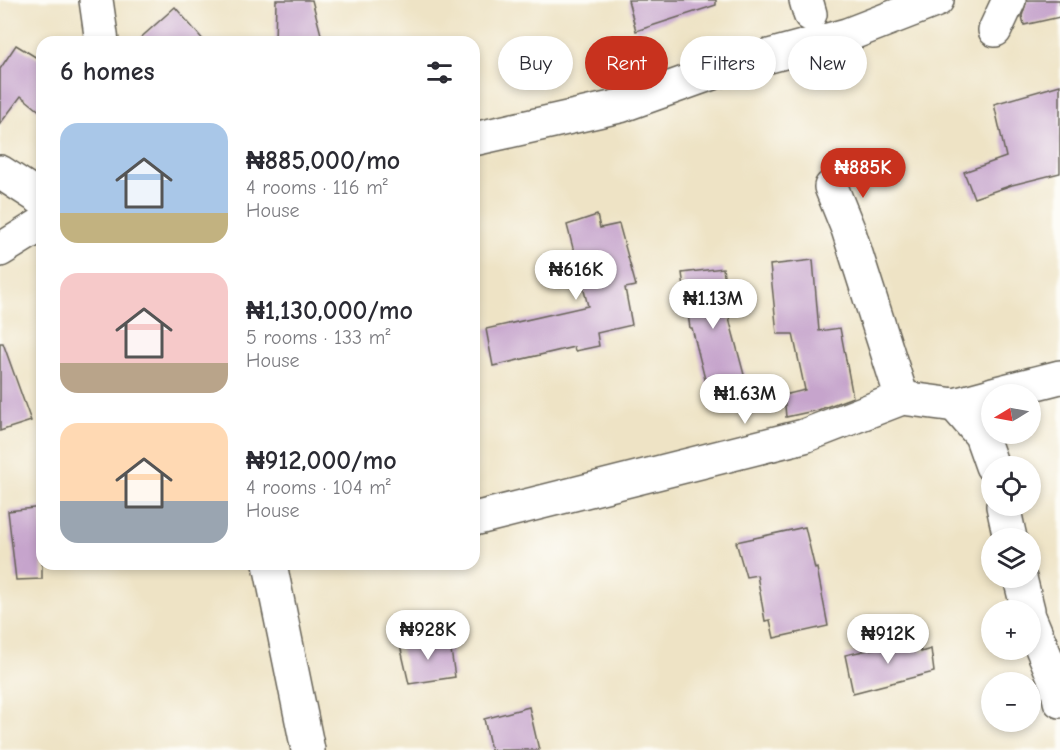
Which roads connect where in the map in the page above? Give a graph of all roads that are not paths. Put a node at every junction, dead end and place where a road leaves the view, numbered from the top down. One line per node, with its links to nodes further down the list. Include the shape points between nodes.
1 (96, 0): 5 (street)
2 (937, 0): 6 (street, via 847,35 732,66 620,106)
3 (1009, 0): 4 (street)
4 (995, 30)
5 (101, 36)
6 (480, 138)
7 (0, 172): 9 (street)
8 (831, 187): 14 (street)
9 (36, 195)
10 (36, 228): 11 (street)
11 (0, 250)
12 (1060, 377): 13 (street)
13 (1034, 384)
14 (902, 398): 16 (street); 18 (street, via 804,436)
15 (981, 398): 16 (street)
16 (955, 405): 17 (street, via 981,435)
17 (988, 456)
18 (480, 517)
19 (280, 570): 22 (street)
20 (1041, 646): 21 (street)
21 (1060, 701)
22 (308, 750)

